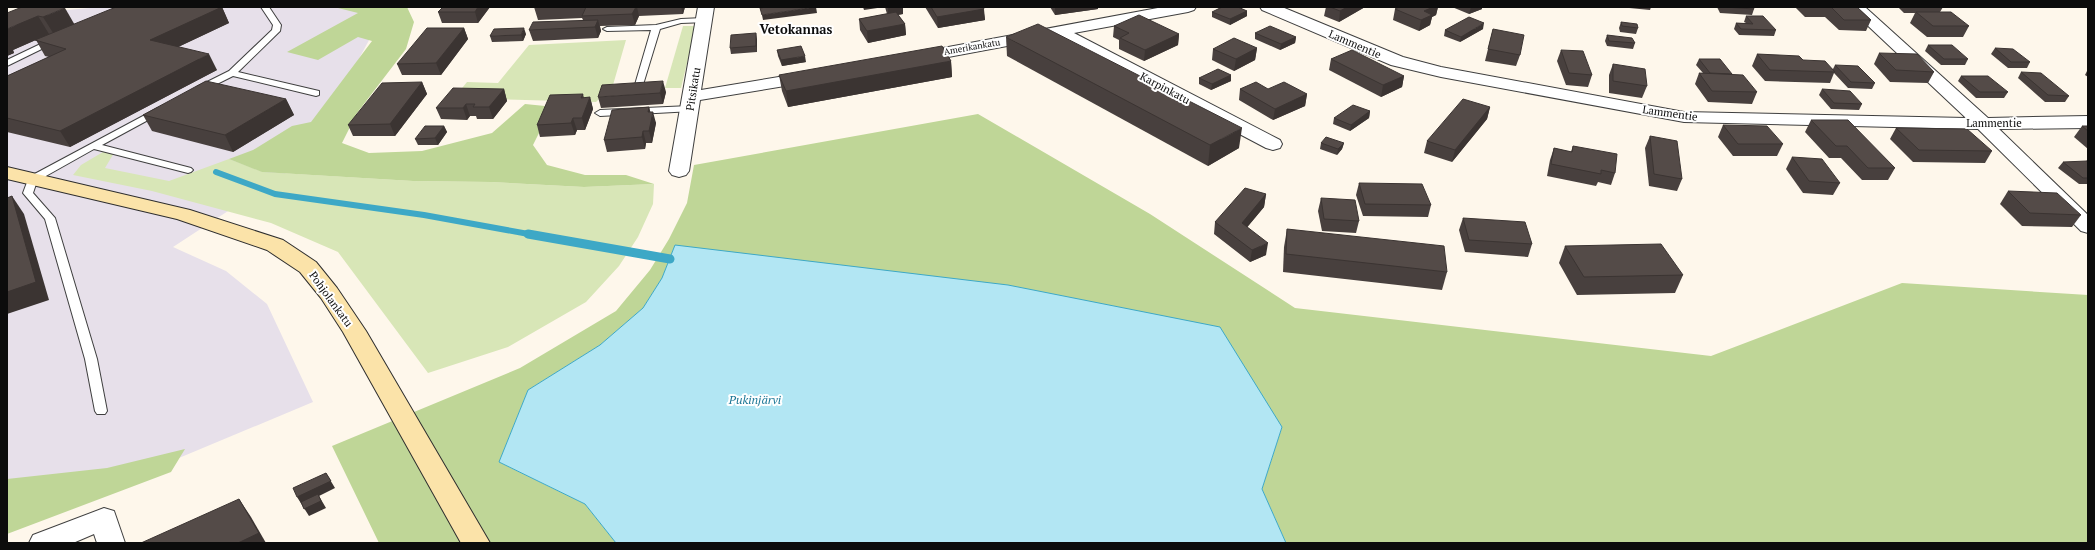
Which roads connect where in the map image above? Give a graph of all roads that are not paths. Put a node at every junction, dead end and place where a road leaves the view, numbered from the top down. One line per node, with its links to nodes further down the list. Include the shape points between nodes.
1 (265, 7): 12 (lane, via 277,25 276,32)
2 (1183, 7): 8 (street, Amerikankatu)
3 (1268, 7): 21 (street, Lammentie, via 1397,61 1441,72 1684,117)
4 (1856, 7): 21 (street)
5 (705, 13): 6 (lane); 17 (street, Pitsikatu)
6 (656, 27): 7 (lane); 14 (lane)
7 (607, 29)
8 (1056, 31): 10 (street, Amerikankatu); 22 (street, Karpinkatu)
9 (64, 37): 11 (lane)
10 (897, 61)
11 (7, 63)
12 (232, 73): 15 (lane); 16 (lane)
13 (823, 75): 17 (street, via 732,91)
14 (638, 88)
15 (316, 93)
16 (190, 95)
17 (691, 102): 19 (lane); 25 (street, Pitsikatu)
18 (169, 106): 23 (lane)
19 (600, 113)
20 (2088, 122): 21 (street, Lammentie)
21 (1983, 124): 27 (street)
22 (1273, 144)
23 (93, 146): 24 (lane); 26 (lane)
24 (188, 170)
25 (679, 172)
26 (19, 176): 28 (lane, via 28,193 50,218 91,359); 31 (main road, Pohjolankatu, via 183,214 275,245 308,267 354,331)
27 (2088, 228)
28 (100, 411)
29 (107, 531): 30 (street)
30 (43, 543)
31 (476, 543)

